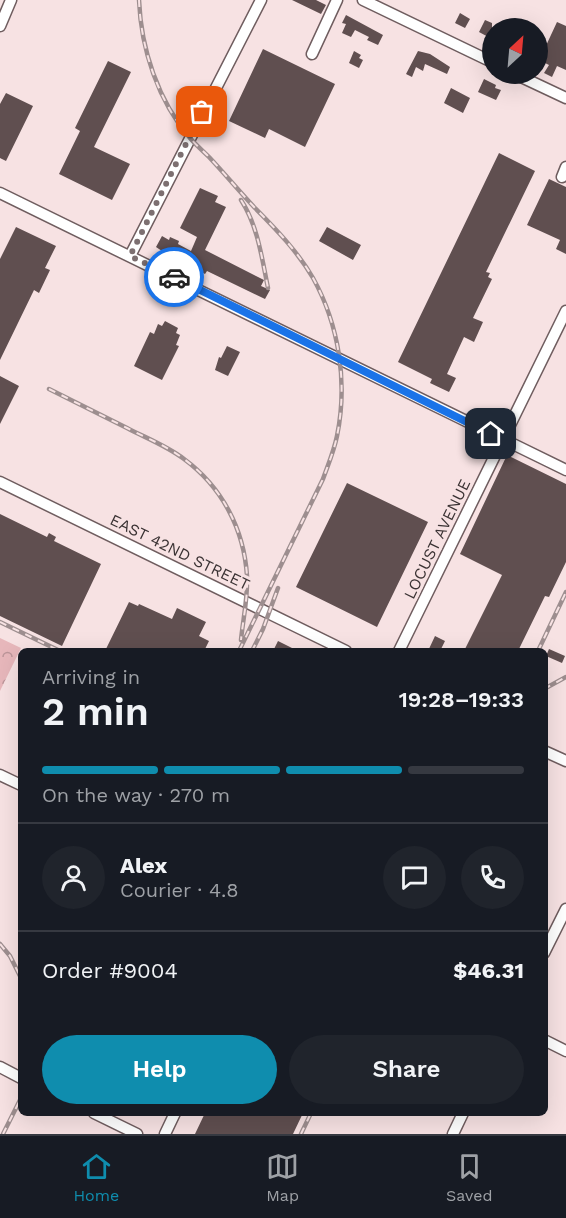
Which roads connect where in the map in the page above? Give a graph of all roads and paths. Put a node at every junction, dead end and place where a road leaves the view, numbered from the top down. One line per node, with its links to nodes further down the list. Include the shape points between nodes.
1 (11, 0): 5 (street)
2 (261, 0): 11 (street)
3 (337, 0): 6 (street)
4 (363, 0): 7 (street)
5 (0, 26)
6 (312, 54)
7 (482, 57)
8 (536, 84): 9 (street)
9 (566, 98)
10 (0, 193): 11 (street)
11 (130, 256): 13 (street)
12 (566, 311): 13 (street, LOCUST AVENUE)
13 (503, 439): 14 (street); 17 (street, LOCUST AVENUE)
14 (566, 470)
15 (0, 482): 16 (street, EAST 42ND STREET)
16 (340, 648)
17 (400, 648)
18 (548, 753): 19 (street)
19 (566, 761)
20 (0, 775): 21 (street)
21 (18, 784)
22 (566, 909): 23 (street)
23 (548, 945)
24 (548, 1042): 25 (street)
25 (566, 1051)
26 (0, 1068): 27 (street)
27 (18, 1077)
28 (100, 1116): 31 (street)
29 (174, 1116): 32 (street)
30 (462, 1116): 33 (street)
31 (137, 1134)
32 (165, 1134)
33 (453, 1134)

